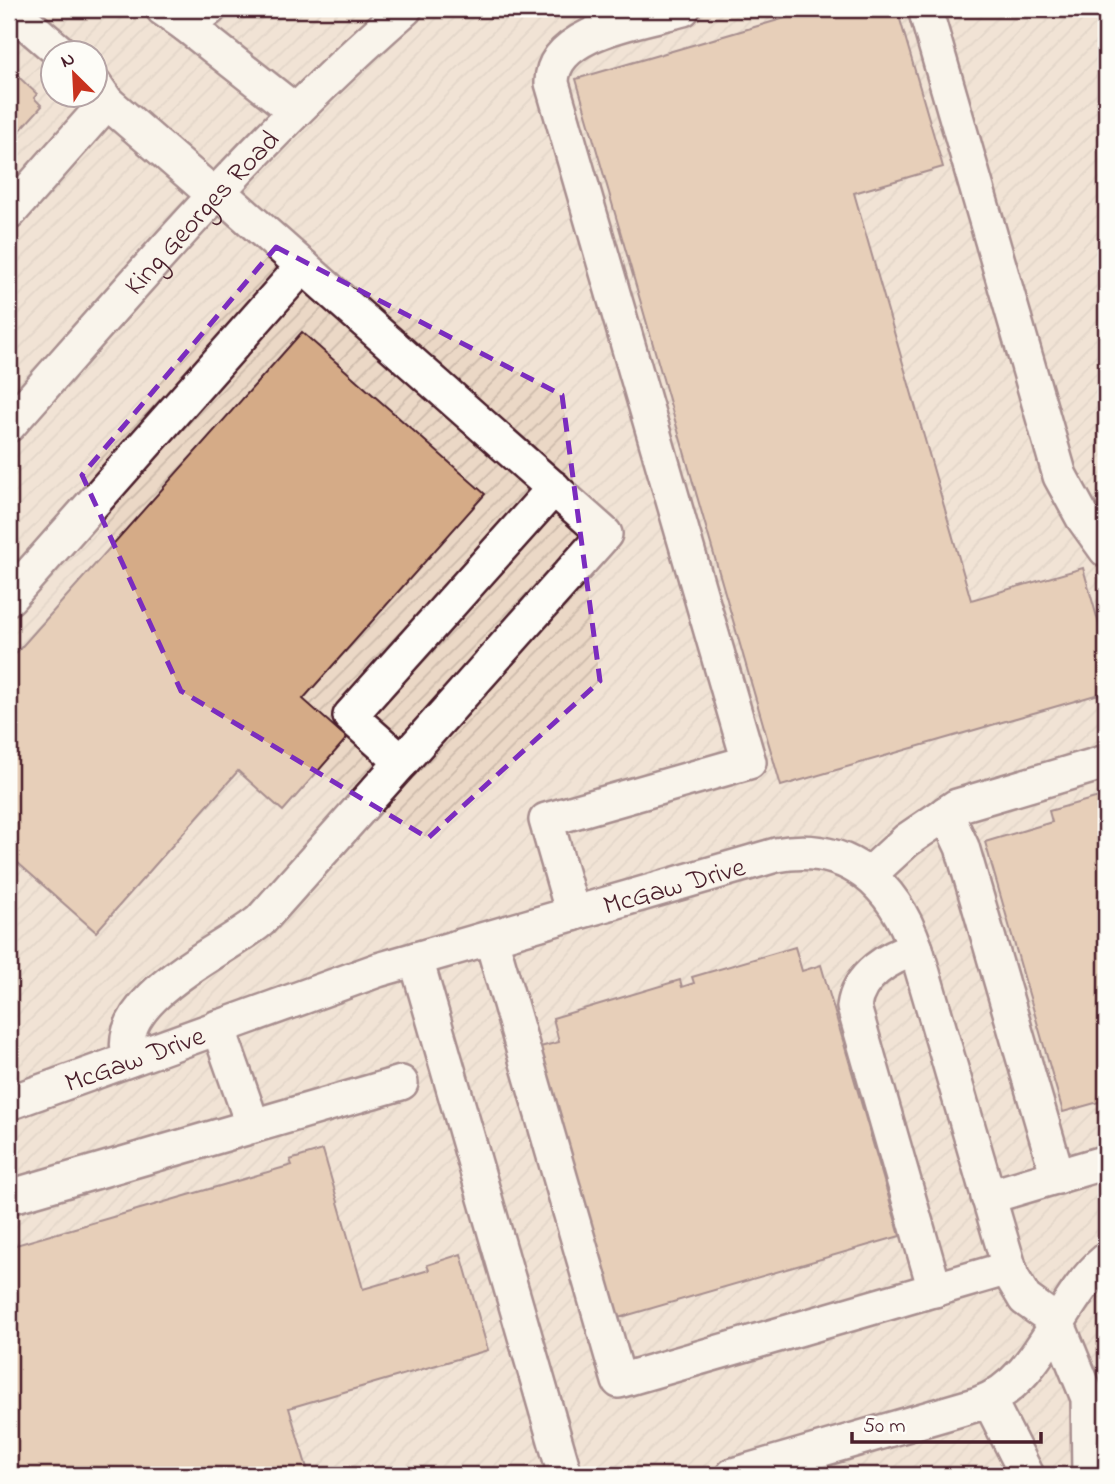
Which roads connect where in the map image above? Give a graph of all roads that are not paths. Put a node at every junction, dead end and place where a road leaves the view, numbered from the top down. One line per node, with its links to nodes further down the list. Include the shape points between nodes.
1 (10, 9): 6 (street)
2 (405, 9): 9 (street, King Georges Road)
3 (683, 9): 21 (street, via 577,41 557,60 552,83 748,762 546,820)
4 (925, 9): 15 (street, via 1058,469 1074,504)
5 (186, 14): 9 (street)
6 (44, 38)
7 (108, 98): 10 (street)
8 (89, 108): 11 (street)
9 (294, 110): 10 (street, King Georges Road)
10 (216, 193): 12 (street); 13 (street, King Georges Road)
11 (9, 213)
12 (303, 266): 14 (street); 16 (street)
13 (9, 425)
14 (554, 488): 17 (street, via 605,534); 17 (street, via 350,716)
15 (1106, 550)
16 (9, 598)
17 (402, 762): 26 (street, via 260,921 183,971 150,1002 127,1033)
18 (1106, 762): 19 (street, via 984,797)
19 (946, 813): 20 (street); 31 (street, via 962,847)
20 (869, 875): 21 (street, McGaw Drive, via 832,857 789,852); 23 (street, McGaw Drive, via 897,906)
21 (573, 914): 22 (street, McGaw Drive)
22 (491, 937): 24 (street, McGaw Drive); 36 (street, via 619,1381)
23 (916, 949): 33 (street, McGaw Drive); 36 (street, via 879,965 854,1007)
24 (416, 959): 25 (street, McGaw Drive); 39 (street)
25 (218, 1027): 26 (street, McGaw Drive); 29 (street)
26 (130, 1059): 28 (street, McGaw Drive)
27 (401, 1083): 29 (street)
28 (9, 1102)
29 (253, 1126): 32 (street)
30 (1106, 1162): 31 (street)
31 (1058, 1177): 33 (street)
32 (9, 1197)
33 (988, 1197): 35 (street, McGaw Drive)
34 (1106, 1259): 37 (street, via 1078,1289)
35 (1009, 1268): 36 (street); 37 (street, McGaw Drive, via 1025,1299)
36 (935, 1290)
37 (1057, 1322): 38 (street, via 1019,1376); 42 (street, via 1088,1398)
38 (989, 1400): 40 (street); 41 (street)
39 (565, 1475)
40 (733, 1475)
41 (1027, 1475)
42 (1089, 1475)

